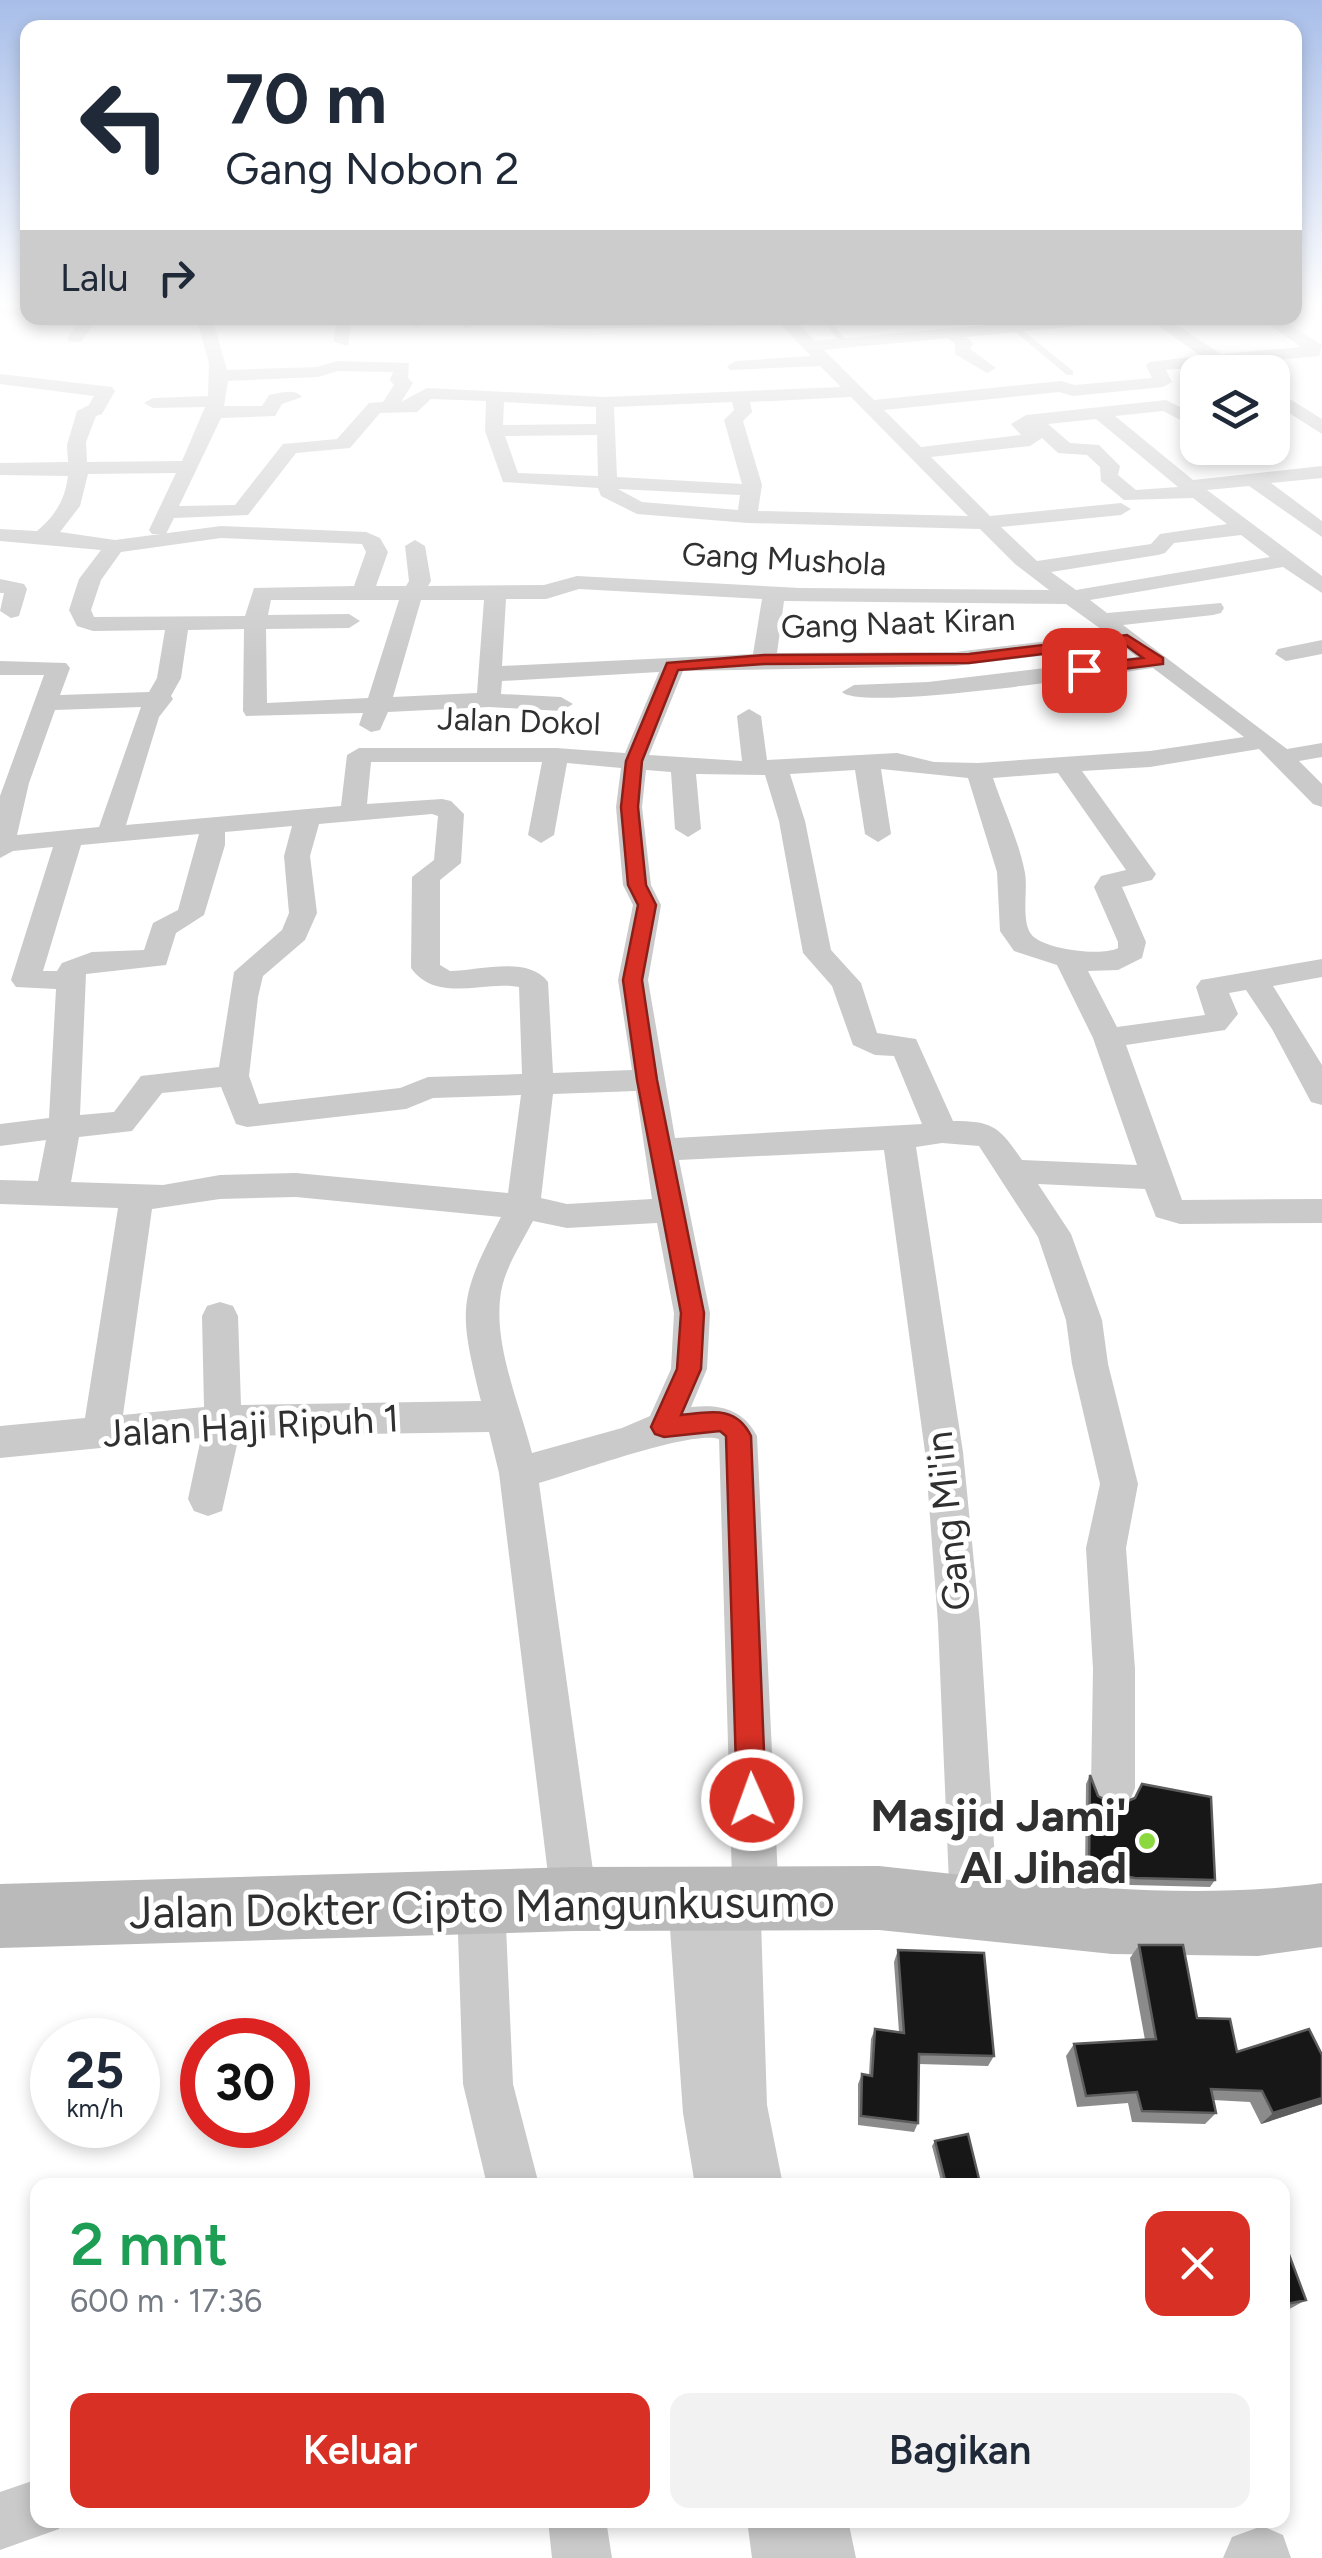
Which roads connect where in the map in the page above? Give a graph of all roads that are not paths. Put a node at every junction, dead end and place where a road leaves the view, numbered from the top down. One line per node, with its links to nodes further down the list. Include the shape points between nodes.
1 (84, 426): 18 (street, via 77,441)
2 (208, 426): 17 (street)
3 (358, 426): 26 (street, via 343,444 290,448 241,511)
4 (498, 426): 22 (street, via 510,478)
5 (552, 426): 12 (street)
6 (606, 426): 12 (street)
7 (735, 426): 24 (street)
8 (888, 426): 16 (street)
9 (1022, 426): 16 (street, via 1030,440)
10 (1040, 426): 23 (street, via 1065,449 1092,449 1110,466 1108,477 1131,496)
11 (1116, 426): 15 (street)
12 (606, 438): 14 (street); 22 (street)
13 (1180, 442): 15 (street)
14 (544, 446)
15 (1141, 447): 23 (street)
16 (914, 454): 28 (street)
17 (186, 466): 18 (street); 26 (street)
18 (79, 468): 19 (street); 32 (street, via 62,521)
19 (0, 469)
20 (1322, 472): 21 (street)
21 (1254, 479): 23 (street); 30 (street)
22 (607, 482): 24 (street); 27 (street, via 613,497 637,508)
23 (1193, 489): 29 (street)
24 (752, 490): 27 (street)
25 (1122, 509): 28 (street)
26 (165, 512): 34 (street)
27 (748, 517): 28 (street)
28 (985, 523): 38 (street)
29 (1246, 528): 37 (street); 38 (street)
30 (1322, 531)
31 (0, 535): 32 (street)
32 (43, 536): 35 (street)
33 (1322, 539): 37 (street, Gang Mushola)
34 (150, 543): 35 (street); 41 (street, via 241,531 366,538 377,552)
35 (115, 546): 51 (street, via 90,579 80,610 85,621)
36 (416, 546): 42 (street)
37 (1279, 553): 40 (street); 45 (street, Gang Mushola)
38 (1033, 568): 45 (street)
39 (0, 586): 47 (street, via 16,589)
40 (1322, 586)
41 (364, 590): 42 (street, Gang Mushola); 48 (street, Gang Mushola, via 266,590)
42 (416, 591): 44 (street, Gang Mushola); 64 (street)
43 (774, 592): 44 (street, Gang Mushola, via 577,582 546,592); 45 (street, Gang Mushola); 55 (street)
44 (495, 594): 59 (street)
45 (1072, 597): 49 (street)
46 (1213, 608): 49 (street)
47 (11, 611)
48 (252, 620): 50 (street); 51 (street); 64 (street, via 255,711)
49 (1104, 620): 52 (street)
50 (349, 621)
51 (178, 625): 61 (street)
52 (1127, 640): 55 (street, Gang Naat Kiran, via 969,659); 56 (street)
53 (1322, 647): 54 (street)
54 (1286, 654)
55 (764, 660): 57 (street, Gang Naat Kiran)
56 (1157, 661): 60 (street); 67 (street)
57 (672, 666): 59 (street, Gang Naat Kiran); 71 (street)
58 (0, 668): 62 (street, via 58,666)
59 (492, 674): 66 (street)
60 (854, 692)
61 (161, 698): 62 (street); 83 (street, via 148,717)
62 (48, 703): 86 (street, via 16,783)
63 (560, 704): 66 (street)
64 (380, 705): 66 (street); 70 (street)
65 (748, 716): 75 (street)
66 (482, 721): 69 (street, Jalan Dokol); 70 (street, Jalan Dokol)
67 (1274, 749): 68 (street, Jalan Dokol); 73 (street, Jalan Dokol); 77 (street)
68 (1322, 750)
69 (556, 755): 71 (street, Jalan Dokol); 84 (street)
70 (358, 756): 78 (street)
71 (634, 761): 74 (street, Jalan Dokol); 93 (street, via 633,855 647,905 633,980)
72 (869, 762): 75 (street, Jalan Dokol); 76 (street, Jalan Dokol); 82 (street)
73 (1065, 765): 76 (street, Jalan Dokol); 87 (street, via 1142,874 1108,887 1132,952 1118,961)
74 (684, 766): 75 (street, Jalan Dokol); 81 (street)
75 (766, 768): 97 (street, via 792,822 818,953 846,983 864,1038 906,1046)
76 (978, 771): 87 (street, via 1011,872 1014,930 1024,945 1063,954)
77 (1322, 799)
78 (352, 813): 79 (street); 94 (street, via 448,810 446,868 426,877 426,968 448,979 514,976 533,982)
79 (307, 818): 80 (street); 92 (street, via 298,856 304,913 295,934 249,972)
80 (212, 826): 83 (street); 89 (street, via 190,915 163,929 156,960 84,962)
81 (688, 829)
82 (878, 834)
83 (110, 835): 85 (street)
84 (541, 835)
85 (69, 839): 86 (street); 89 (street, via 26,980)
86 (1, 846)
87 (1069, 962): 91 (street)
88 (1322, 968): 90 (street)
89 (70, 980): 96 (street)
90 (1255, 982): 91 (street, via 1211,986 1223,1014 1214,1022); 95 (street)
91 (1108, 1038): 102 (street)
92 (233, 1076): 94 (street, via 247,1116 406,1098 428,1088); 96 (street, via 152,1083 120,1124)
93 (647, 1080): 94 (street); 100 (street)
94 (538, 1084): 106 (street)
95 (1322, 1094)
96 (65, 1127): 98 (street); 104 (street)
97 (942, 1132): 99 (street); 101 (street, via 984,1134)
98 (0, 1135)
99 (899, 1138): 100 (street); 121 (street, Gang Mi'in, via 944,1452)
100 (662, 1150): 107 (street)
101 (1010, 1170): 102 (street); 117 (street, via 1054,1234 1084,1320 1120,1484 1106,1548)
102 (1158, 1178): 108 (street, via 1168,1208 1180,1212)
103 (1, 1192): 104 (street)
104 (52, 1193): 105 (street)
105 (137, 1195): 106 (street, via 296,1185); 113 (street)
106 (523, 1206): 107 (street, via 596,1217); 110 (street, via 482,1300)
107 (671, 1210): 112 (street, via 692,1313 689,1369)
108 (1322, 1211)
109 (220, 1316): 111 (street)
110 (502, 1416): 111 (street, Jalan Haji Ripuh 1); 115 (street)
111 (223, 1421): 113 (street, Jalan Haji Ripuh 1); 116 (street)
112 (664, 1427): 115 (street); 119 (street, via 722,1421 738,1436)
113 (102, 1433): 114 (street, Jalan Haji Ripuh 1)
114 (0, 1442)
115 (518, 1472): 118 (street)
116 (208, 1499)
117 (1114, 1788)
118 (574, 1899): 119 (main road, Jalan Dokter Cipto Mangunkusumo); 120 (main road, Jalan Dokter Cipto Mangunkusumo)
119 (728, 1900): 121 (main road, Jalan Dokter Cipto Mangunkusumo, via 878,1898); 126 (street, via 708,2113); 127 (street, via 742,2105)
120 (481, 1904): 123 (main road, Jalan Dokter Cipto Mangunkusumo); 125 (street, via 488,2084)
121 (974, 1907): 122 (main road, Jalan Dokter Cipto Mangunkusumo, via 1114,1902 1258,1924)
122 (1322, 1915)
123 (0, 1916): 124 (street)
124 (0, 1930)
125 (511, 2178)
126 (719, 2178)
127 (756, 2178)
128 (30, 2511): 129 (street)
129 (0, 2521)
130 (578, 2528): 133 (street)
131 (777, 2528): 134 (street)
132 (820, 2528): 135 (street)
133 (582, 2558)
134 (782, 2558)
135 (826, 2558)

